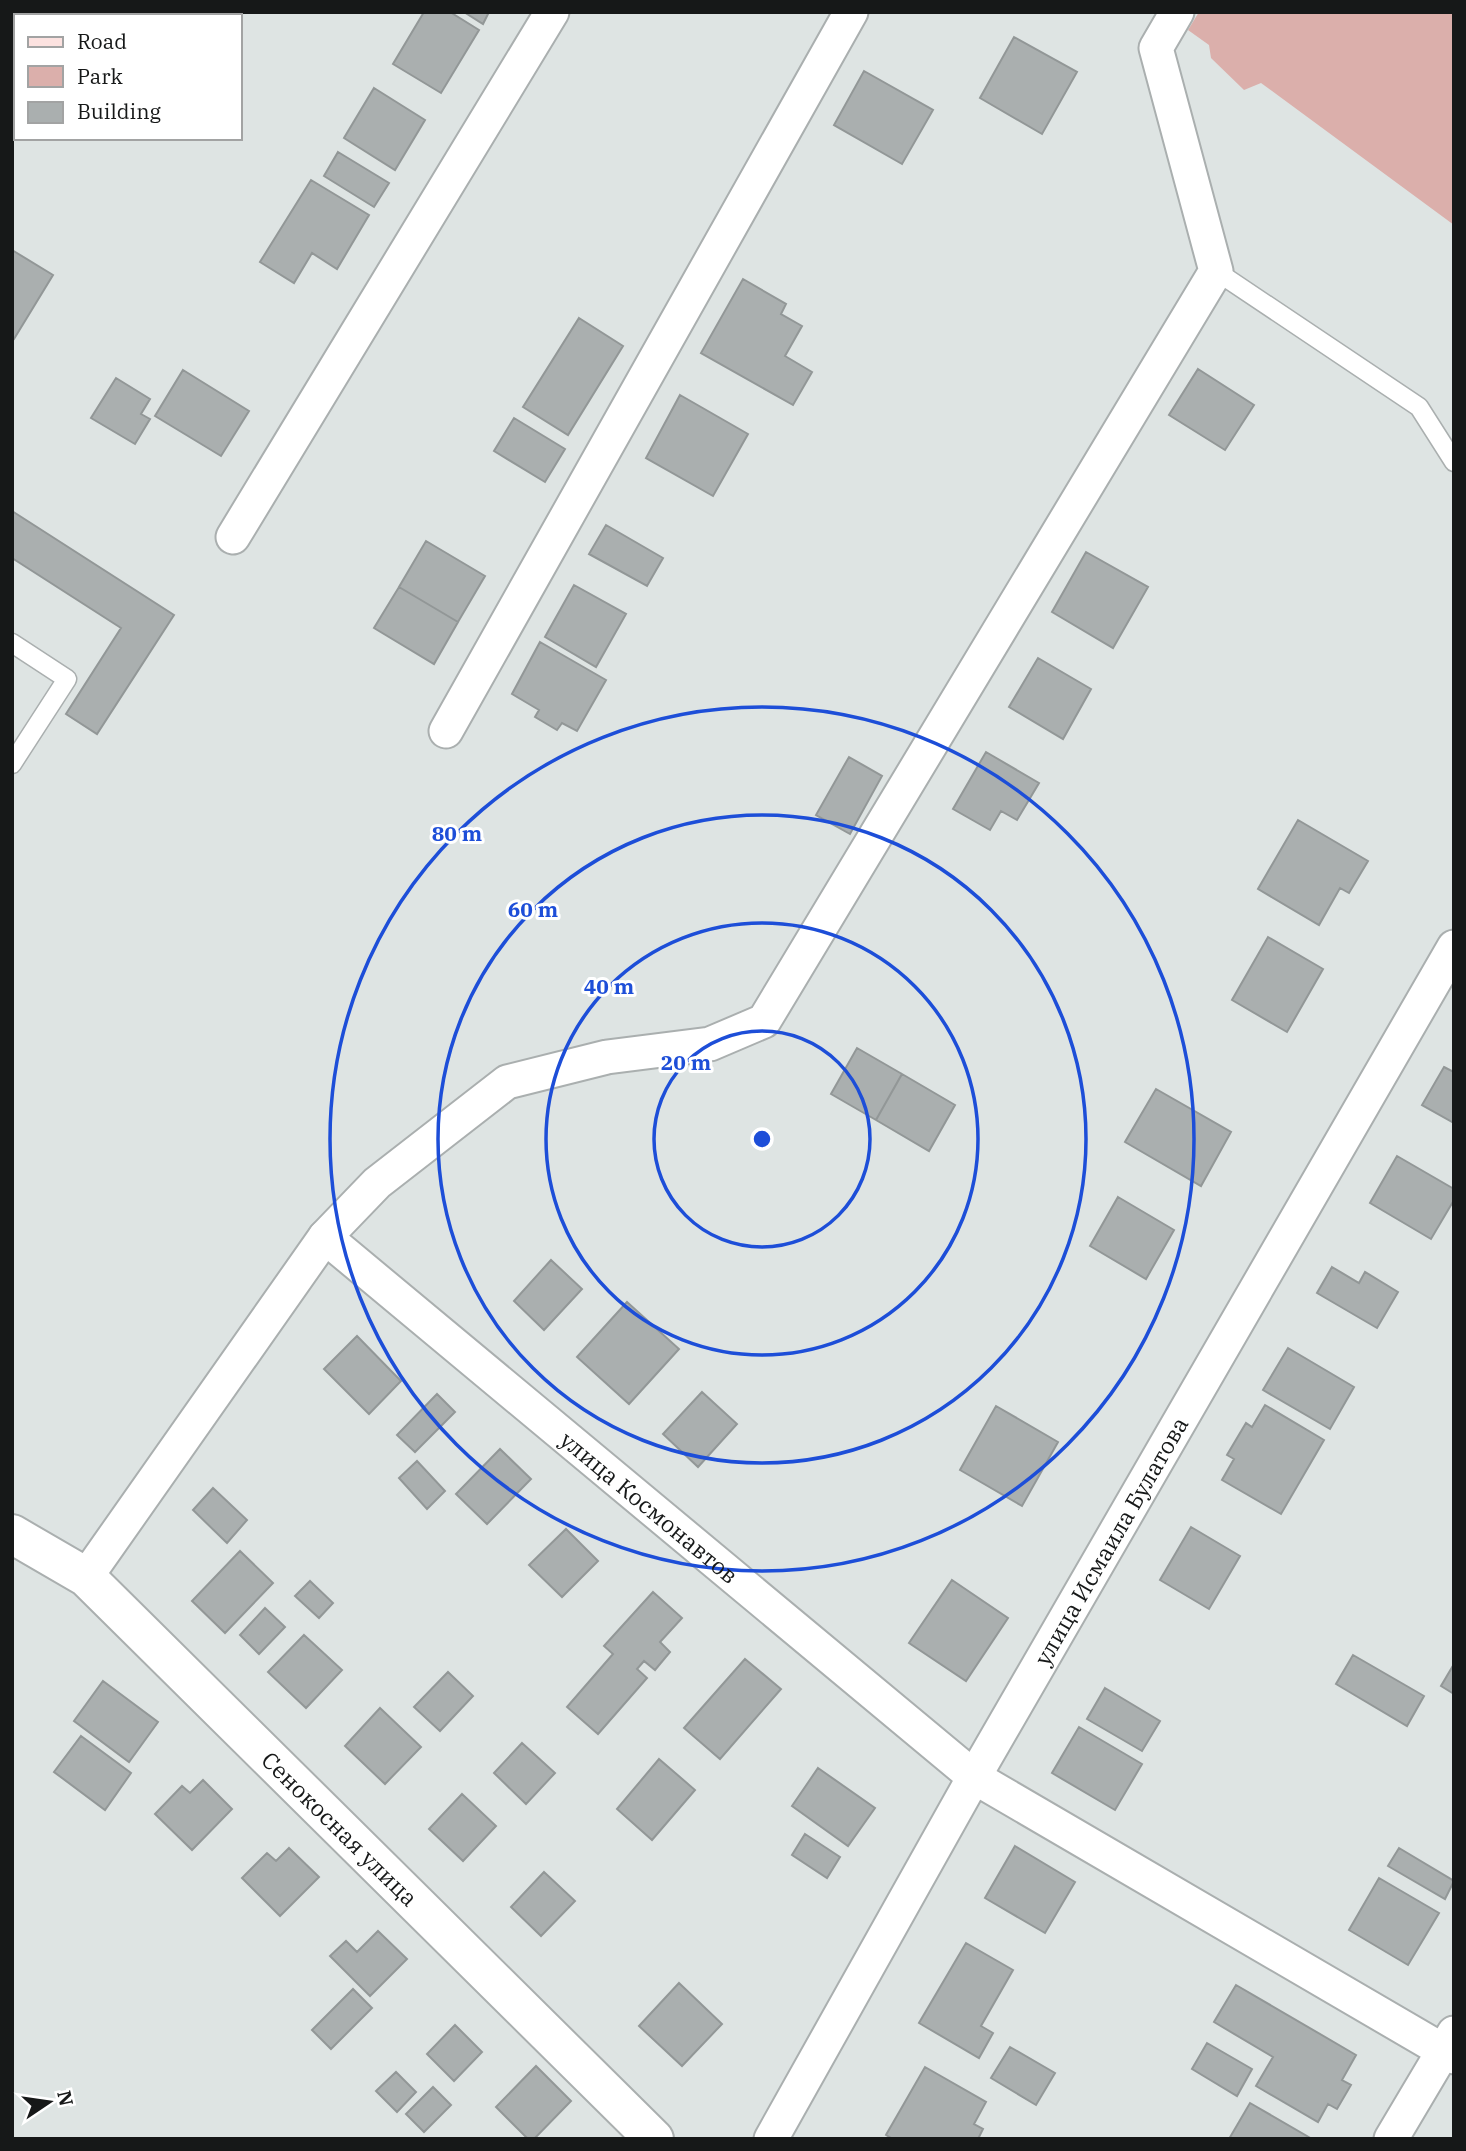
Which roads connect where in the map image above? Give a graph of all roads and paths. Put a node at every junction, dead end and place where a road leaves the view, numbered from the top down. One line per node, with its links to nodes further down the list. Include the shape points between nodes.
1 (552, 12): 6 (street)
2 (851, 12): 8 (street)
3 (1177, 12): 4 (street, via 1156,48)
4 (1216, 271): 5 (lane, via 1419,407); 11 (street, via 765,1021 710,1044 607,1057 507,1082 377,1183)
5 (1454, 462)
6 (233, 537)
7 (12, 643): 9 (lane, via 68,679)
8 (446, 731)
9 (12, 764)
10 (1454, 947): 14 (street, улица Исмаила Булатова)
11 (325, 1237): 13 (street); 14 (street, улица Космонавтов)
12 (12, 1534): 13 (street, Сенокосная улица)
13 (86, 1577): 16 (street, Сенокосная улица)
14 (974, 1777): 15 (street, улица Космонавтов); 17 (street, улица Исмаила Булатова)
15 (1450, 2047): 18 (street)
16 (654, 2139)
17 (771, 2139)
18 (1391, 2139)

